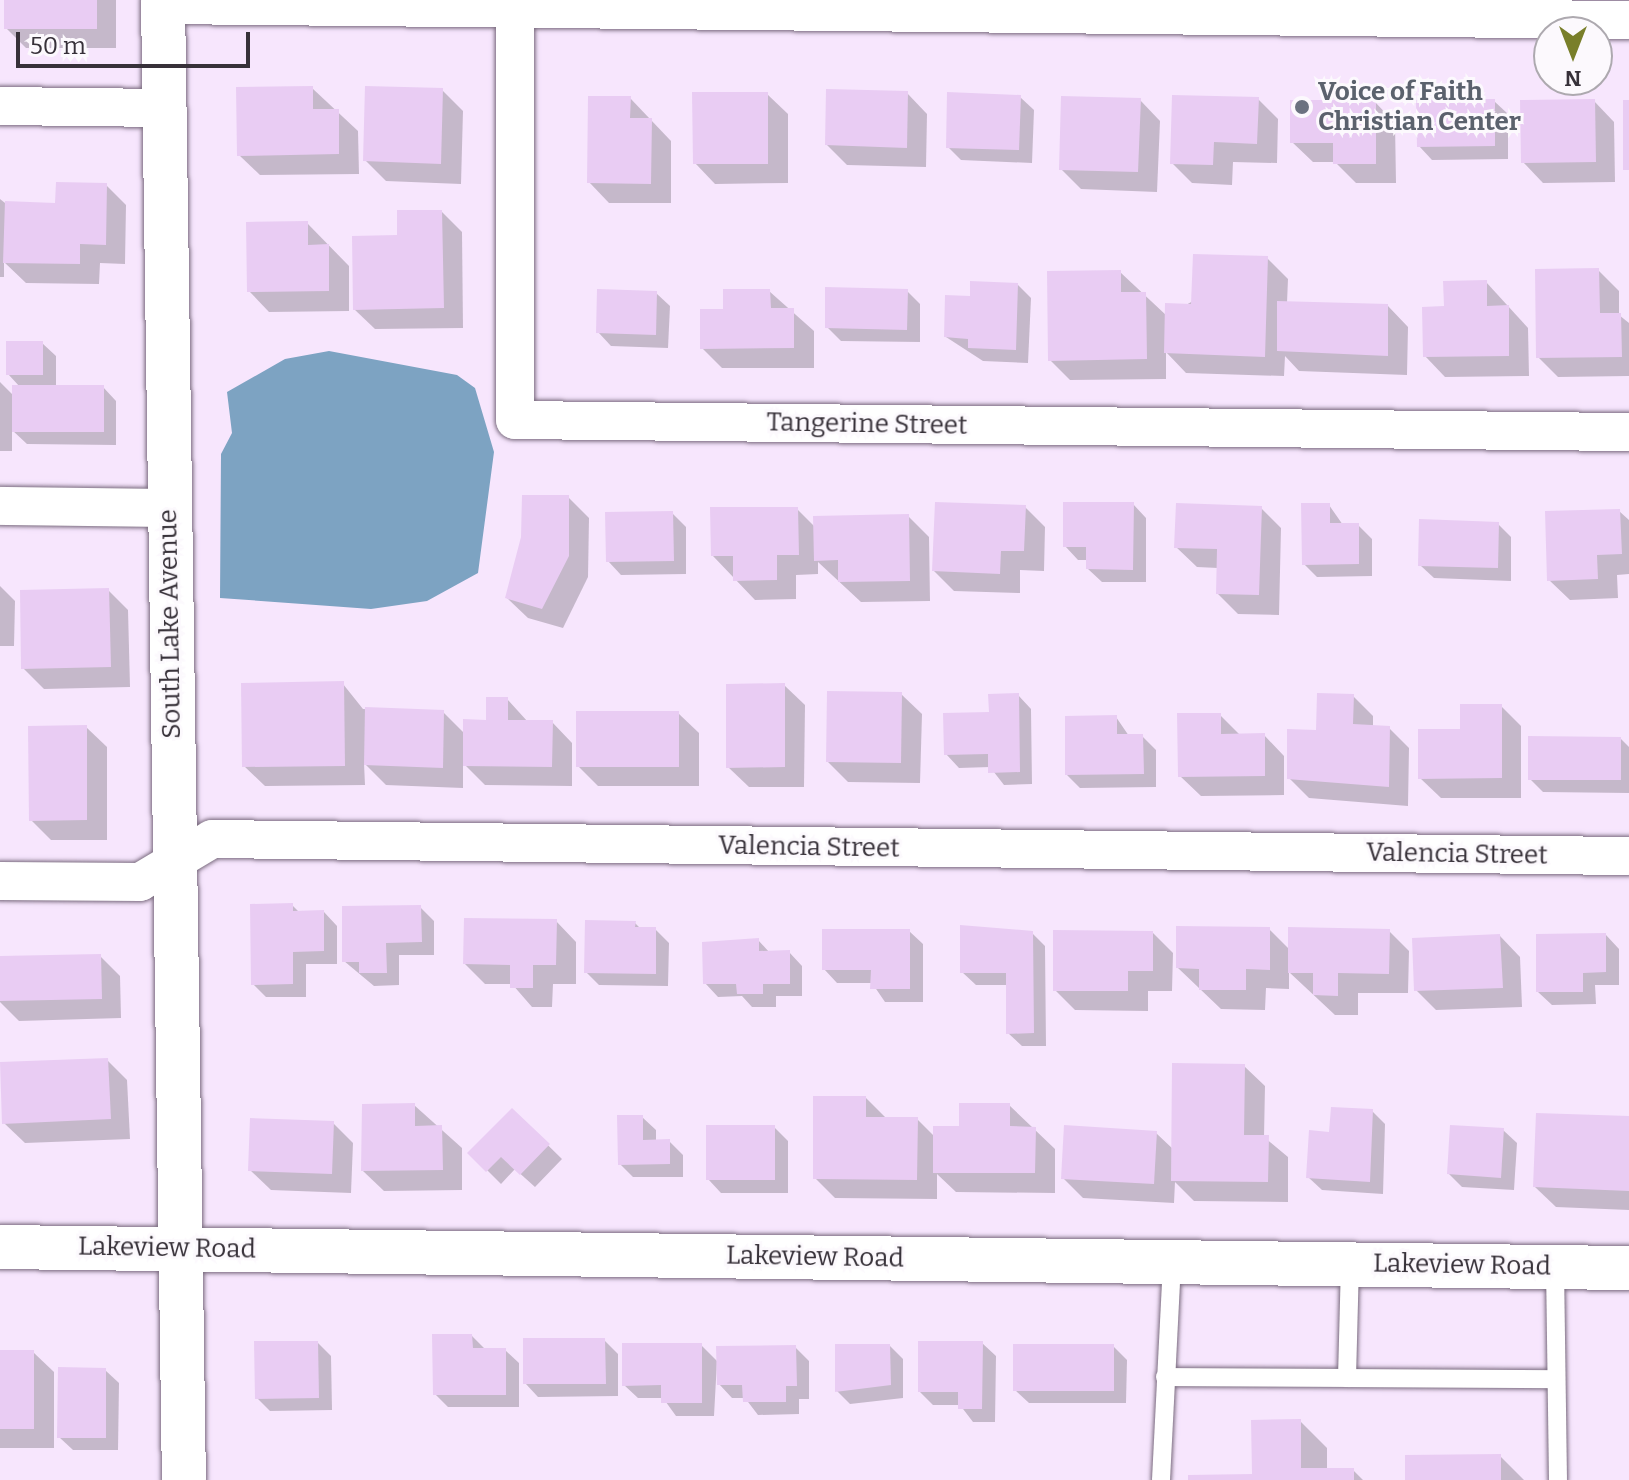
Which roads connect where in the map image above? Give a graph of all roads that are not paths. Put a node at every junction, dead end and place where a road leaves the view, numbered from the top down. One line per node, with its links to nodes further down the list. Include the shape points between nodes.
1 (163, 2): 2 (street); 5 (street, South Lake Avenue)
2 (515, 10): 3 (street); 6 (street, Tangerine Street, via 515,420)
3 (1629, 20)
4 (0, 106): 5 (street)
5 (164, 108): 8 (street, South Lake Avenue)
6 (1629, 432)
7 (0, 506): 8 (street)
8 (168, 508): 10 (street, South Lake Avenue)
9 (1629, 856): 10 (street, Valencia Street, via 212,839)
10 (174, 861): 11 (street, Valencia Street, via 140,882); 13 (street, South Lake Avenue)
11 (0, 881)
12 (0, 1247): 13 (street, Lakeview Road)
13 (180, 1248): 14 (street, Lakeview Road); 21 (street, South Lake Avenue)
14 (1172, 1262): 15 (street, Lakeview Road); 18 (lane)
15 (1350, 1264): 16 (street, Lakeview Road); 19 (lane)
16 (1555, 1266): 17 (street, Lakeview Road); 20 (lane)
17 (1629, 1268)
18 (1165, 1377): 19 (lane); 22 (lane)
19 (1347, 1378): 20 (lane)
20 (1556, 1379): 23 (lane)
21 (184, 1480)
22 (1161, 1480)
23 (1558, 1480)

